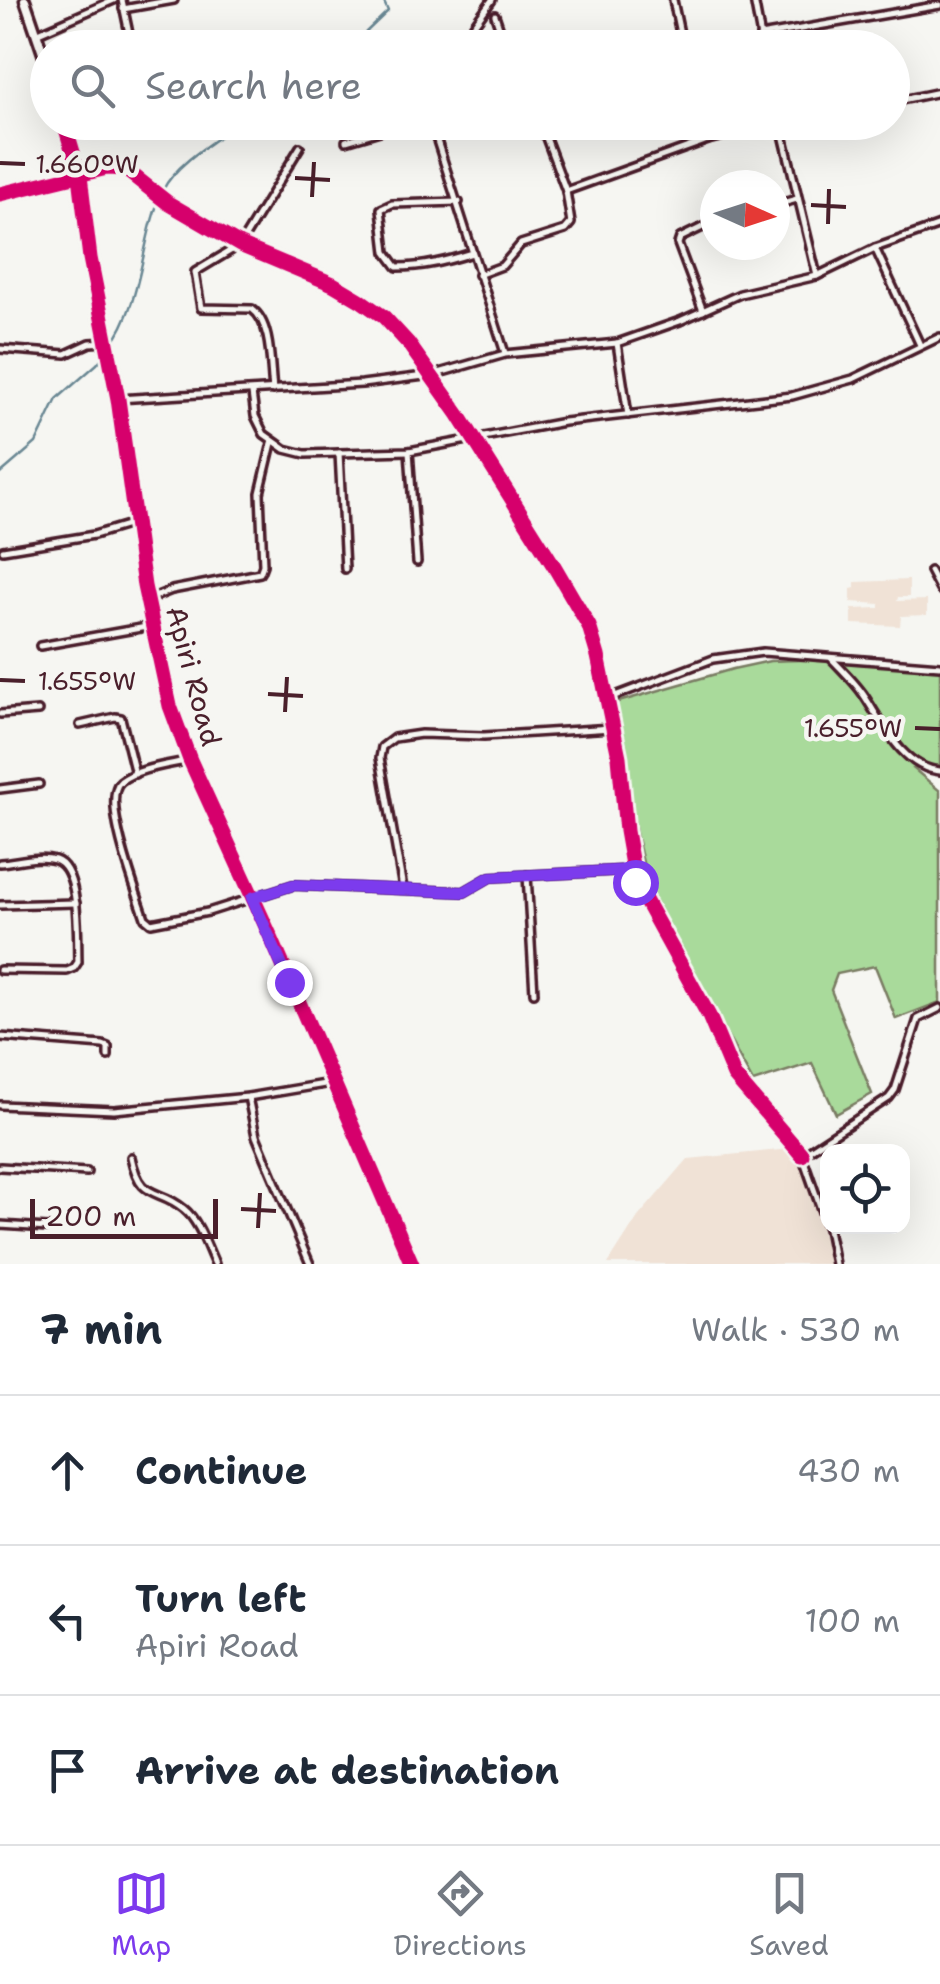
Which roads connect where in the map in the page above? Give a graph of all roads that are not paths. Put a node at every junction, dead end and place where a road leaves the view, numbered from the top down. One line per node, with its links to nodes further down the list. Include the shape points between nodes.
1 (25, 0): 11 (street)
2 (114, 0): 12 (street)
3 (122, 0): 9 (street)
4 (174, 0): 9 (street)
5 (492, 0): 14 (street)
6 (673, 0): 16 (street)
7 (754, 0): 17 (street)
8 (940, 4): 18 (street)
9 (123, 9): 13 (street)
10 (496, 15): 15 (street)
11 (35, 30)
12 (45, 30)
13 (128, 30)
14 (470, 30)
15 (501, 30)
16 (679, 30)
17 (759, 30)
18 (794, 30)
19 (940, 92): 20 (street)
20 (910, 98)
21 (69, 140): 29 (street, Apiri Road)
22 (349, 140): 27 (street)
23 (438, 140): 34 (street)
24 (547, 140): 30 (street)
25 (708, 140): 30 (street)
26 (782, 140): 32 (street)
27 (346, 141)
28 (300, 147): 37 (street)
29 (80, 176): 31 (street); 37 (street, via 125,170); 44 (street, Apiri Road)
30 (566, 190): 40 (street, via 566,230 521,244 502,266)
31 (0, 194)
32 (797, 199): 33 (street); 41 (street)
33 (790, 201)
34 (459, 202): 39 (street); 39 (street, via 381,209 386,252 396,267 433,266)
35 (940, 225): 38 (street)
36 (700, 228): 42 (street, via 678,244)
37 (240, 244): 49 (street, via 360,300 384,317); 50 (street, via 196,272 199,301 205,310 258,313)
38 (875, 248): 41 (street); 46 (street)
39 (472, 253): 40 (street)
40 (478, 275): 48 (street)
41 (817, 276): 42 (street, via 740,294)
42 (703, 311): 45 (street)
43 (940, 337): 46 (street)
44 (107, 342): 47 (street, via 66,354); 52 (street, Apiri Road)
45 (616, 342): 48 (street); 53 (street)
46 (920, 346): 53 (street, via 853,379 792,396)
47 (0, 349)
48 (506, 354): 49 (street)
49 (432, 375): 50 (street); 54 (street)
50 (273, 390): 51 (street)
51 (252, 393): 52 (street); 55 (street, via 255,416)
52 (118, 399): 58 (street, Apiri Road)
53 (628, 416): 54 (street)
54 (472, 437): 56 (street); 69 (street, via 589,626)
55 (272, 443): 57 (street, via 305,454); 64 (street, via 260,494 260,573)
56 (408, 451): 57 (street); 60 (street)
57 (338, 453): 61 (street)
58 (134, 523): 59 (street); 64 (street, Apiri Road)
59 (4, 550)
60 (417, 562)
61 (345, 568)
62 (930, 570): 63 (street)
63 (940, 590)
64 (147, 600): 65 (street, Apiri Road)
65 (152, 626): 66 (street); 74 (street, Apiri Road)
66 (40, 646)
67 (829, 656): 68 (street); 69 (street, via 763,652 713,659); 75 (street, via 894,742 924,768)
68 (940, 666)
69 (606, 699): 73 (street)
70 (38, 711): 71 (street)
71 (0, 714)
72 (80, 725): 76 (street, via 121,718)
73 (612, 728): 80 (street); 82 (street, via 421,734 382,747)
74 (190, 760): 76 (street); 83 (street, Apiri Road)
75 (940, 770)
76 (136, 774): 83 (street, via 118,784 115,818 145,918 158,922)
77 (39, 784): 78 (street)
78 (0, 789)
79 (0, 863): 84 (street, via 58,860 67,868)
80 (632, 870): 81 (street); 94 (street, via 734,1076)
81 (526, 876): 82 (street, via 490,877 464,892); 87 (street)
82 (404, 890): 83 (street, via 293,885)
83 (252, 898): 91 (street, Apiri Road)
84 (76, 903): 85 (street); 86 (street, via 74,968)
85 (0, 905)
86 (0, 970)
87 (534, 994)
88 (940, 1008): 94 (street, via 914,1026 889,1098)
89 (0, 1037): 90 (street, via 103,1045)
90 (108, 1056)
91 (331, 1084): 92 (street); 102 (street, Apiri Road)
92 (248, 1097): 93 (street, via 114,1110); 101 (street, via 256,1136)
93 (0, 1104)
94 (802, 1156): 103 (street)
95 (131, 1157): 100 (street, via 151,1195 187,1211)
96 (0, 1166): 97 (street)
97 (86, 1172)
98 (0, 1225): 99 (street)
99 (48, 1228)
100 (214, 1264)
101 (310, 1264)
102 (412, 1264)
103 (834, 1264)

